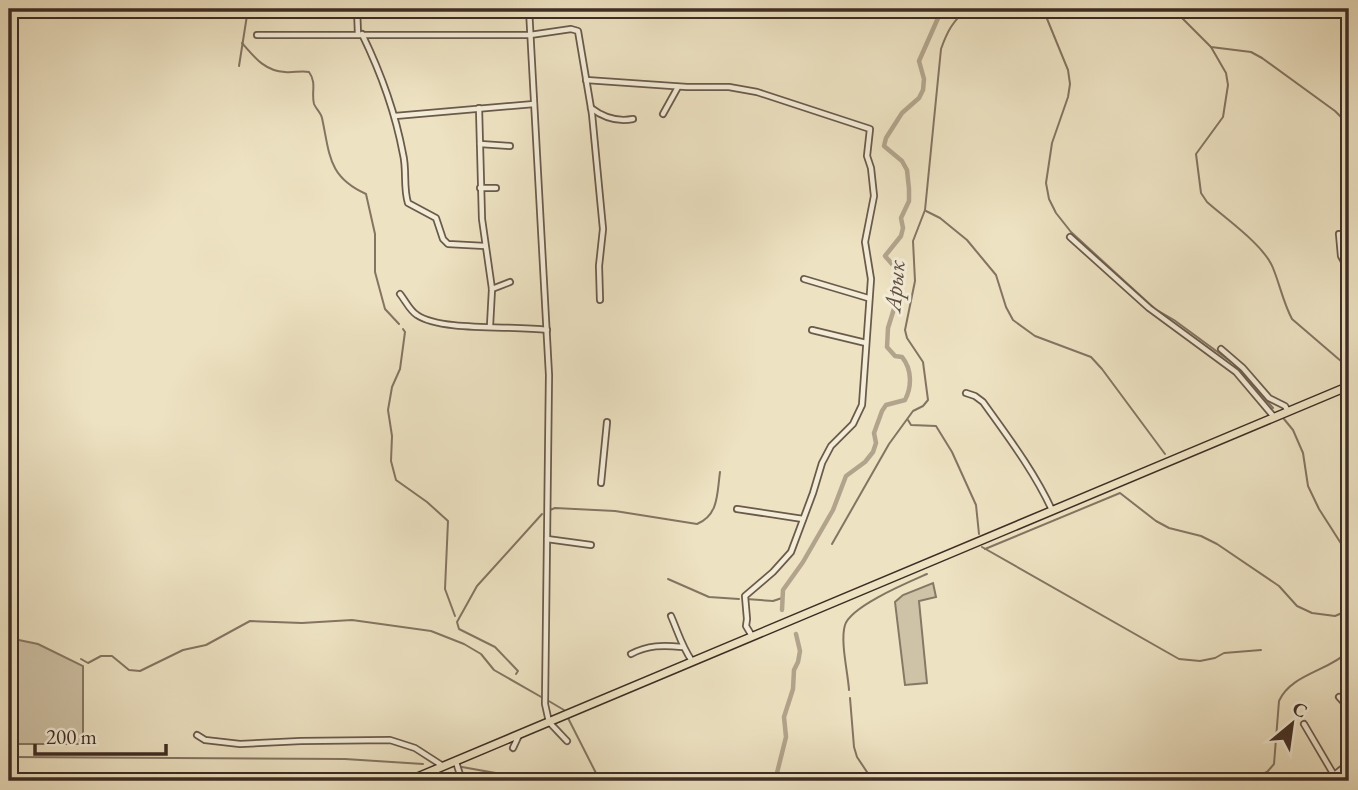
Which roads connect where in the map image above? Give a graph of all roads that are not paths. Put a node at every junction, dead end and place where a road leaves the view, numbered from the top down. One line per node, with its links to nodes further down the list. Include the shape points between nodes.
1 (357, 9): 3 (street)
2 (529, 9): 5 (street)
3 (360, 34): 4 (street); 5 (street); 12 (street)
4 (257, 35)
5 (530, 35): 6 (street, via 578,32); 8 (street)
6 (586, 80): 7 (street); 9 (street)
7 (678, 86): 11 (street); 26 (street, via 746,89 870,129 867,156 874,196 865,242)
8 (534, 104): 10 (street); 29 (street)
9 (591, 107): 13 (street, via 618,121); 27 (street, via 603,229)
10 (479, 108): 12 (street); 14 (street)
11 (663, 114)
12 (395, 117): 20 (street, via 408,203 436,218 449,244)
13 (633, 119)
14 (480, 144): 15 (street); 16 (street)
15 (510, 146)
16 (480, 188): 17 (street); 20 (street)
17 (496, 188)
18 (1339, 234): 21 (street, via 1342,261)
19 (1070, 237): 36 (street, via 1149,309 1236,372)
20 (485, 246): 24 (street)
21 (1349, 271)
22 (804, 279): 26 (street)
23 (510, 282): 24 (street)
24 (492, 289): 28 (street)
25 (400, 294): 28 (street, via 420,317 452,326)
26 (869, 298): 31 (street)
27 (600, 300)
28 (490, 326): 29 (street)
29 (547, 330): 42 (street)
30 (812, 330): 31 (street)
31 (866, 343): 41 (street, via 862,405 822,463)
32 (1221, 349): 35 (street)
33 (1349, 386): 35 (highway)
34 (966, 393): 40 (street, via 983,402)
35 (1289, 412): 36 (highway)
36 (1274, 418): 40 (highway)
37 (607, 422): 38 (street)
38 (601, 483)
39 (737, 509): 41 (street)
40 (1053, 510): 45 (highway)
41 (803, 519): 45 (street, via 787,558 745,596 746,626)
42 (547, 539): 43 (street); 51 (street, via 545,704)
43 (590, 545)
44 (671, 616): 46 (street)
45 (753, 637): 48 (highway)
46 (682, 648): 47 (street, via 656,646); 48 (street)
47 (631, 654)
48 (693, 662): 51 (highway)
49 (1339, 697): 50 (street)
50 (1349, 708)
51 (549, 722): 54 (highway); 55 (street)
52 (1304, 724): 61 (street)
53 (197, 735): 59 (street, via 240,744 390,740 415,748)
54 (520, 735): 56 (street); 57 (highway)
55 (568, 741)
56 (513, 748)
57 (456, 761): 59 (highway); 60 (street)
58 (1349, 763): 61 (street)
59 (443, 766): 63 (highway)
60 (461, 774): 62 (street); 64 (street)
61 (1334, 775): 65 (street)
62 (468, 777)
63 (408, 781)
64 (462, 781)
65 (1327, 781)

